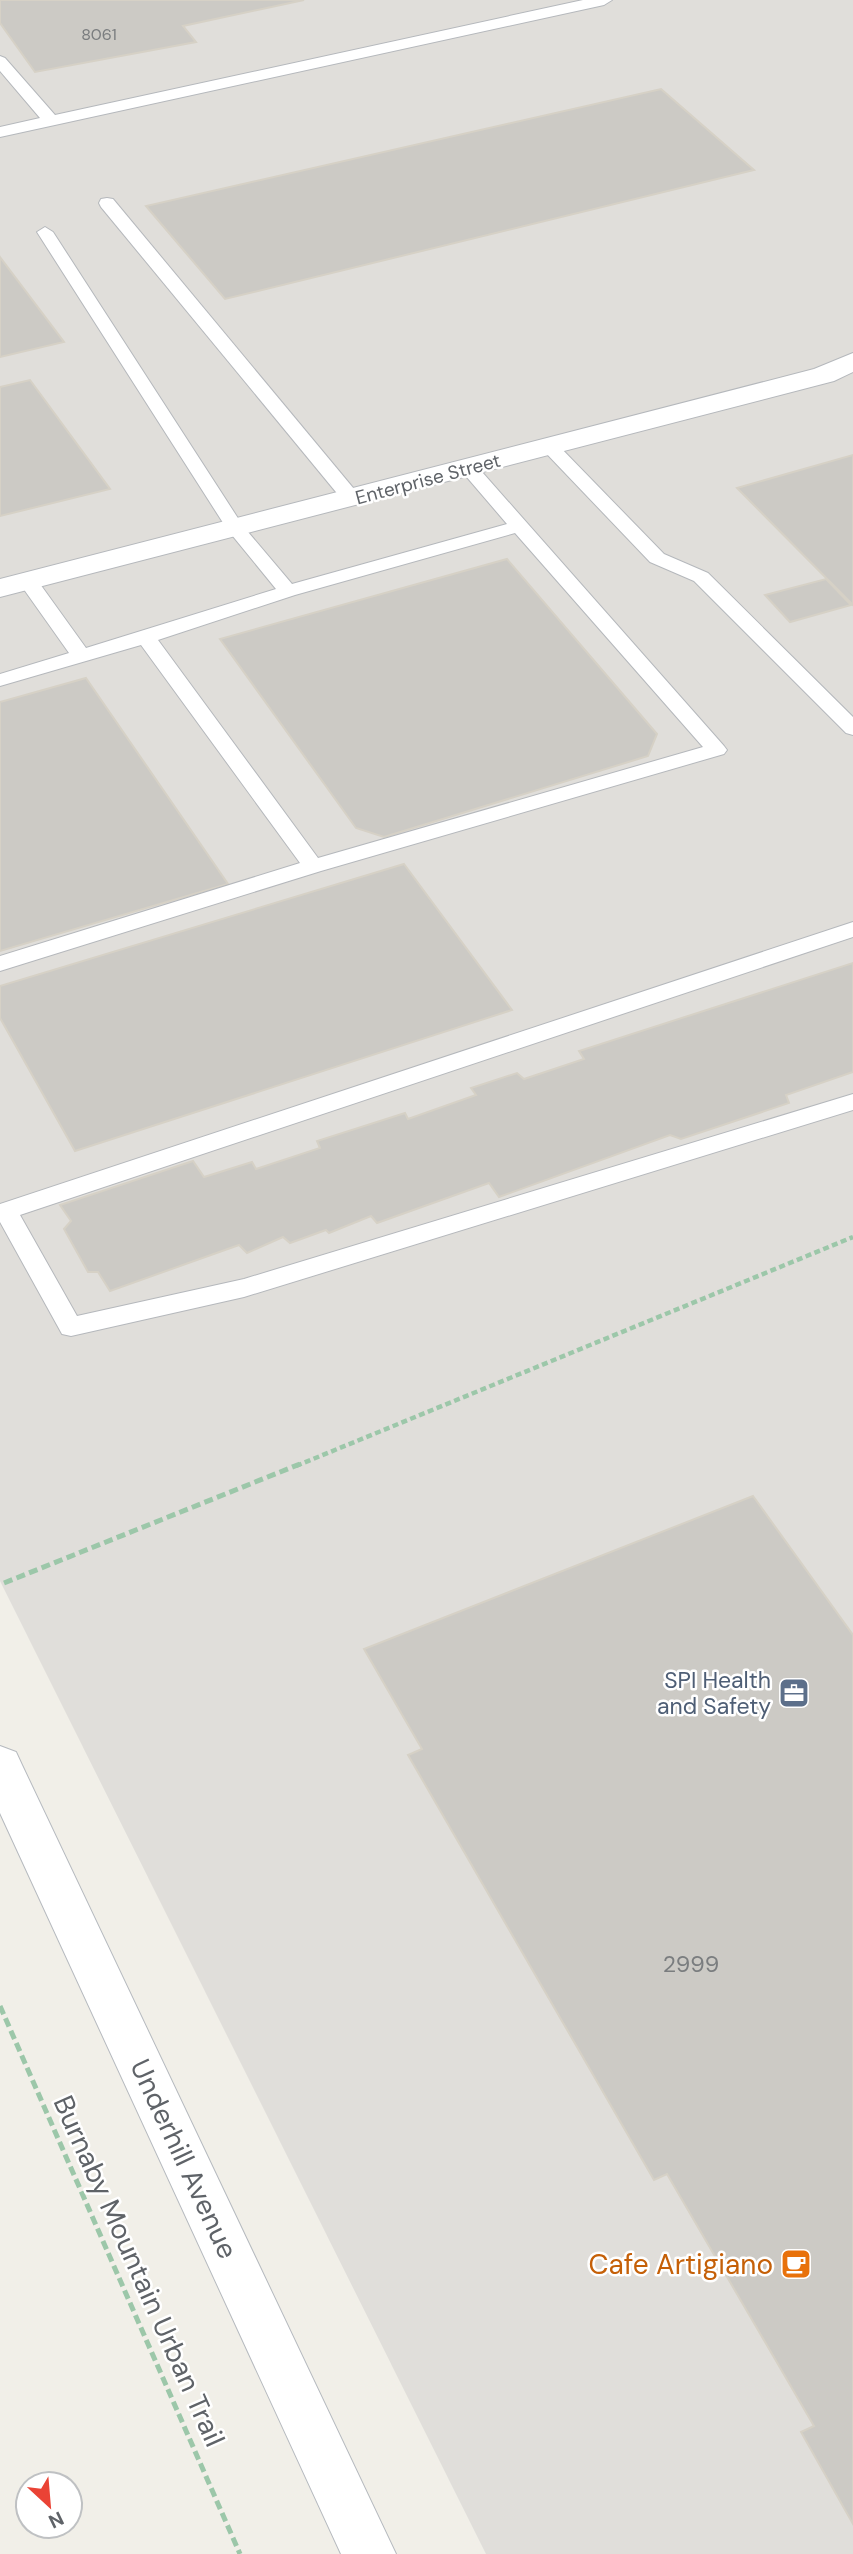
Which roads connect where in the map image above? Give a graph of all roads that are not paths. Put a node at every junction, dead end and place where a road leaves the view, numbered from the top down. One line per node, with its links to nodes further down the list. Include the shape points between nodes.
1 (604, 0): 3 (lane)
2 (0, 61): 3 (lane)
3 (51, 121): 4 (lane)
4 (0, 132)
5 (107, 203): 10 (lane)
6 (45, 232): 12 (lane)
7 (853, 361): 8 (street, Enterprise Street, via 824,374)
8 (550, 447): 9 (street, Enterprise Street); 18 (lane, via 657,558 701,577)
9 (468, 468): 10 (street, Enterprise Street); 11 (lane)
10 (352, 499): 12 (street, Enterprise Street)
11 (519, 526): 14 (lane); 19 (lane, via 717,750)
12 (236, 529): 13 (street, Enterprise Street); 14 (lane)
13 (14, 585): 16 (lane)
14 (288, 591): 15 (lane)
15 (146, 637): 16 (lane); 19 (lane)
16 (82, 657): 17 (lane)
17 (0, 680)
18 (853, 729)
19 (313, 866): 21 (lane)
20 (853, 929): 23 (lane)
21 (0, 964)
22 (853, 1102): 23 (lane, via 244,1288 71,1327)
23 (3, 1212)
24 (0, 1765): 25 (street, Underhill Avenue)
25 (369, 2554)

